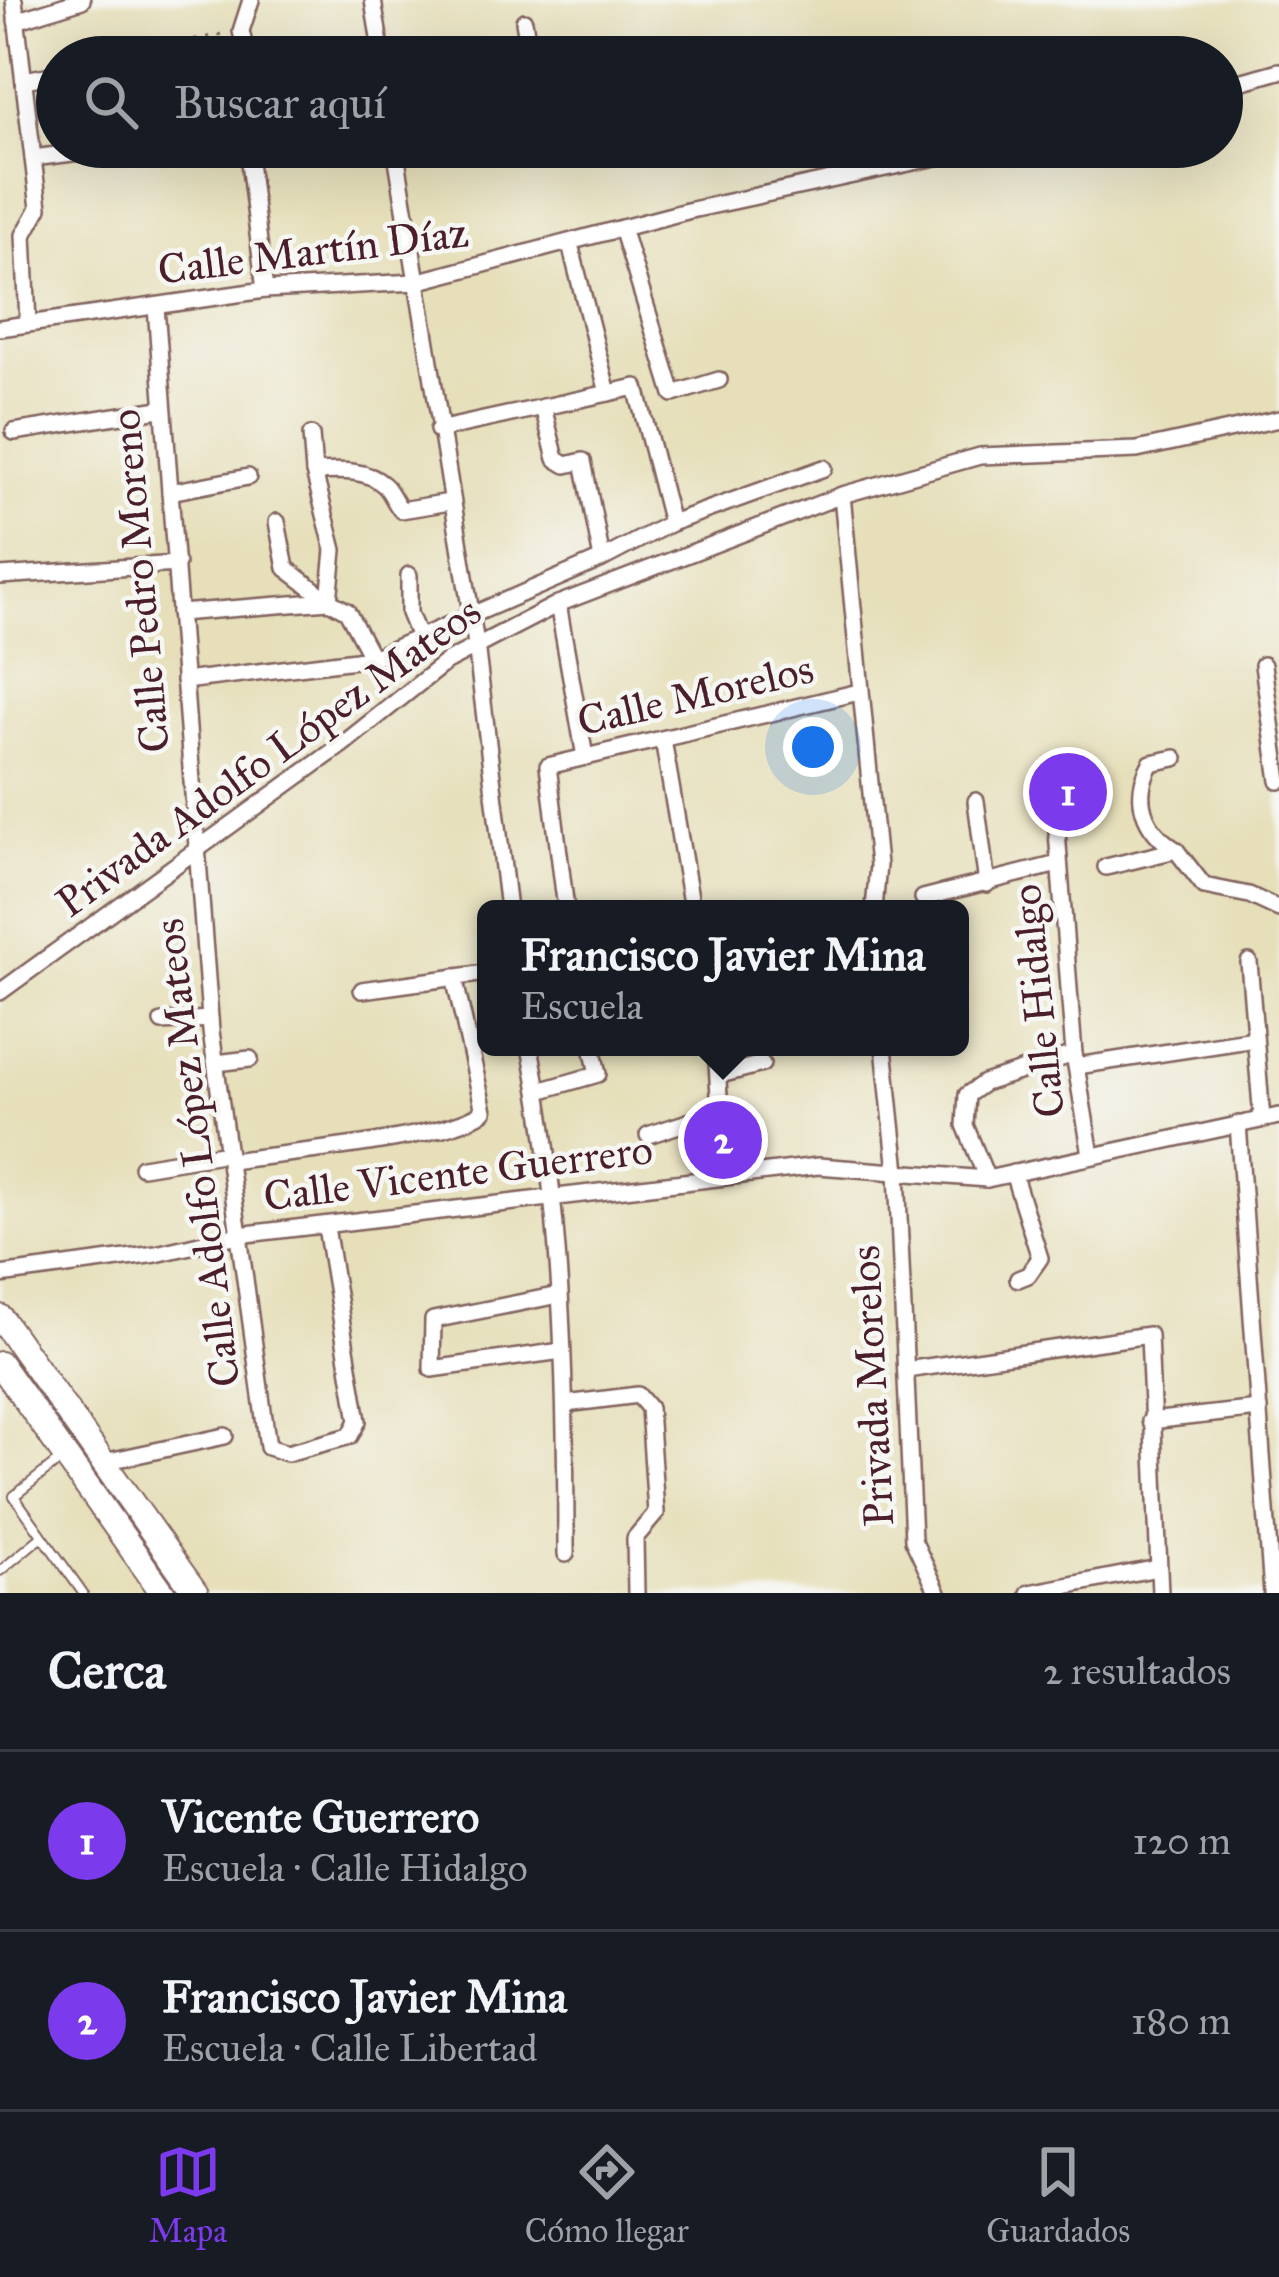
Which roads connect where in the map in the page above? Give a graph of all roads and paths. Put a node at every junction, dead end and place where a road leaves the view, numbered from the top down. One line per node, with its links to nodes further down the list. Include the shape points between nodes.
1 (14, 0): 5 (street)
2 (82, 0): 5 (street)
3 (250, 0): 7 (street)
4 (374, 0): 10 (street)
5 (16, 21): 14 (street)
6 (524, 21): 11 (street)
7 (241, 31): 8 (path); 9 (street)
8 (214, 36)
9 (242, 36)
10 (379, 36)
11 (526, 36)
12 (1279, 71): 15 (street)
13 (36, 78): 14 (street)
14 (24, 80): 16 (street)
15 (1243, 81)
16 (33, 158): 17 (street); 26 (street, via 39,208 24,235)
17 (36, 158)
18 (250, 168): 24 (street)
19 (398, 168): 23 (street)
20 (889, 168): 21 (street, Calle Martín Díaz)
21 (622, 228): 22 (street, Calle Martín Díaz); 28 (street, via 673,394)
22 (570, 244): 23 (street, Calle Martín Díaz); 29 (street)
23 (416, 282): 24 (street, Calle Martín Díaz); 33 (street)
24 (265, 290): 25 (street, Calle Martín Díaz)
25 (156, 307): 26 (street, Calle Martín Díaz); 31 (street, Calle Pedro Moreno)
26 (28, 323): 27 (street, Calle Martín Díaz)
27 (0, 328)
28 (719, 380)
29 (608, 393): 30 (street); 43 (street, via 636,388)
30 (543, 407): 33 (street); 44 (street, via 556,459 583,461)
31 (160, 409): 34 (street); 39 (street, Calle Pedro Moreno)
32 (1279, 419): 40 (street, Privada Adolfo López Mateos, via 1137,450 980,456)
33 (438, 430): 41 (street)
34 (14, 432)
35 (311, 435): 37 (street)
36 (824, 468): 43 (street)
37 (314, 472): 41 (street, via 370,477 408,511); 48 (street, via 334,550)
38 (248, 477): 39 (street)
39 (170, 492): 45 (street, Calle Pedro Moreno)
40 (842, 495): 49 (street, Privada Adolfo López Mateos); 57 (street, Calle Morelos)
41 (450, 502): 51 (street)
42 (278, 522): 48 (street, via 286,568)
43 (671, 523): 44 (street)
44 (602, 559): 51 (street)
45 (177, 564): 47 (street); 50 (street, Calle Pedro Moreno)
46 (409, 575): 52 (street, via 409,614)
47 (0, 576)
48 (329, 601): 50 (street); 54 (street, via 346,611)
49 (558, 604): 53 (street, Privada Adolfo López Mateos); 59 (street)
50 (179, 613): 56 (street, Calle Pedro Moreno)
51 (472, 614): 52 (street); 53 (street)
52 (420, 640): 54 (street)
53 (476, 640): 64 (street, Privada Adolfo López Mateos); 70 (street)
54 (372, 658): 56 (street)
55 (1263, 664): 62 (street)
56 (184, 681): 64 (street, Calle Pedro Moreno)
57 (860, 692): 58 (street, Calle Morelos); 73 (street, Calle Morelos)
58 (662, 739): 59 (street, Calle Morelos); 72 (street)
59 (585, 757): 71 (street, Calle Morelos, via 548,766)
60 (1175, 758): 65 (street, via 1151,763 1140,783 1144,817 1156,838)
61 (1052, 766): 66 (street, Calle Hidalgo)
62 (1279, 781)
63 (976, 801): 68 (street)
64 (198, 850): 79 (street, Privada Adolfo López Mateos); 80 (street, Calle Adolfo López Mateos)
65 (1176, 850): 67 (street); 74 (street, via 1204,886)
66 (1058, 864): 68 (street); 88 (street, Calle Hidalgo)
67 (1106, 867)
68 (987, 884): 69 (street)
69 (923, 898)
70 (507, 900)
71 (565, 900)
72 (690, 900)
73 (875, 900)
74 (1279, 910)
75 (1250, 962): 82 (street)
76 (477, 974): 77 (street)
77 (454, 977): 78 (street); 98 (street, via 484,1112 425,1131)
78 (362, 990)
79 (0, 992)
80 (210, 1018): 81 (street); 89 (street, Calle Adolfo López Mateos)
81 (162, 1022)
82 (1255, 1039): 88 (street); 94 (street)
83 (532, 1056): 92 (street)
84 (594, 1056): 92 (street, via 598,1074)
85 (717, 1056): 91 (street)
86 (885, 1056): 100 (street)
87 (250, 1058): 89 (street)
88 (1076, 1060): 97 (street, Calle Hidalgo); 103 (street, via 984,1083 967,1095 965,1125)
89 (216, 1063): 98 (street, Calle Adolfo López Mateos)
90 (762, 1064): 91 (street)
91 (720, 1075): 93 (street)
92 (539, 1091): 104 (street)
93 (718, 1112): 96 (street); 102 (street)
94 (1271, 1117): 95 (street, Calle Vicente Guerrero)
95 (1238, 1124): 97 (street, Calle Vicente Guerrero); 115 (street)
96 (648, 1135)
97 (1090, 1155): 101 (street, Calle Vicente Guerrero)
98 (229, 1157): 99 (street); 106 (street, Calle Adolfo López Mateos)
99 (142, 1167)
100 (897, 1171): 102 (street, Calle Vicente Guerrero, via 818,1166); 103 (street, Calle Vicente Guerrero); 113 (street, Privada Morelos)
101 (1013, 1173): 103 (street, Calle Vicente Guerrero); 108 (street, via 1040,1258)
102 (724, 1177): 104 (street, Calle Vicente Guerrero)
103 (987, 1179)
104 (556, 1194): 105 (street, Calle Vicente Guerrero); 109 (street)
105 (326, 1227): 106 (street, Calle Vicente Guerrero); 106 (street, Calle Adolfo López Mateos, via 358,1421 350,1436 287,1453 268,1447)
106 (238, 1235): 107 (street, Calle Vicente Guerrero)
107 (0, 1275)
108 (1018, 1279)
109 (559, 1295): 111 (street); 111 (street, via 433,1320 432,1369)
110 (0, 1317): 119 (main road)
111 (562, 1352): 114 (street)
112 (0, 1364): 118 (main road)
113 (906, 1370): 116 (street, via 1149,1335); 128 (street, Privada Morelos, via 913,1540)
114 (566, 1404): 121 (street); 127 (street, via 638,1395 649,1408 656,1513 635,1538)
115 (1258, 1409): 116 (street); 131 (street)
116 (1150, 1421): 122 (street)
117 (225, 1436): 119 (street)
118 (62, 1458): 120 (lane, via 14,1496); 125 (main road)
119 (99, 1463): 126 (main road)
120 (41, 1537): 123 (lane); 124 (lane)
121 (566, 1554)
122 (1158, 1568): 129 (street); 130 (street)
123 (0, 1571)
124 (83, 1593)
125 (164, 1593)
126 (196, 1593)
127 (636, 1593)
128 (938, 1593)
129 (1029, 1593)
130 (1160, 1593)
131 (1272, 1593)

